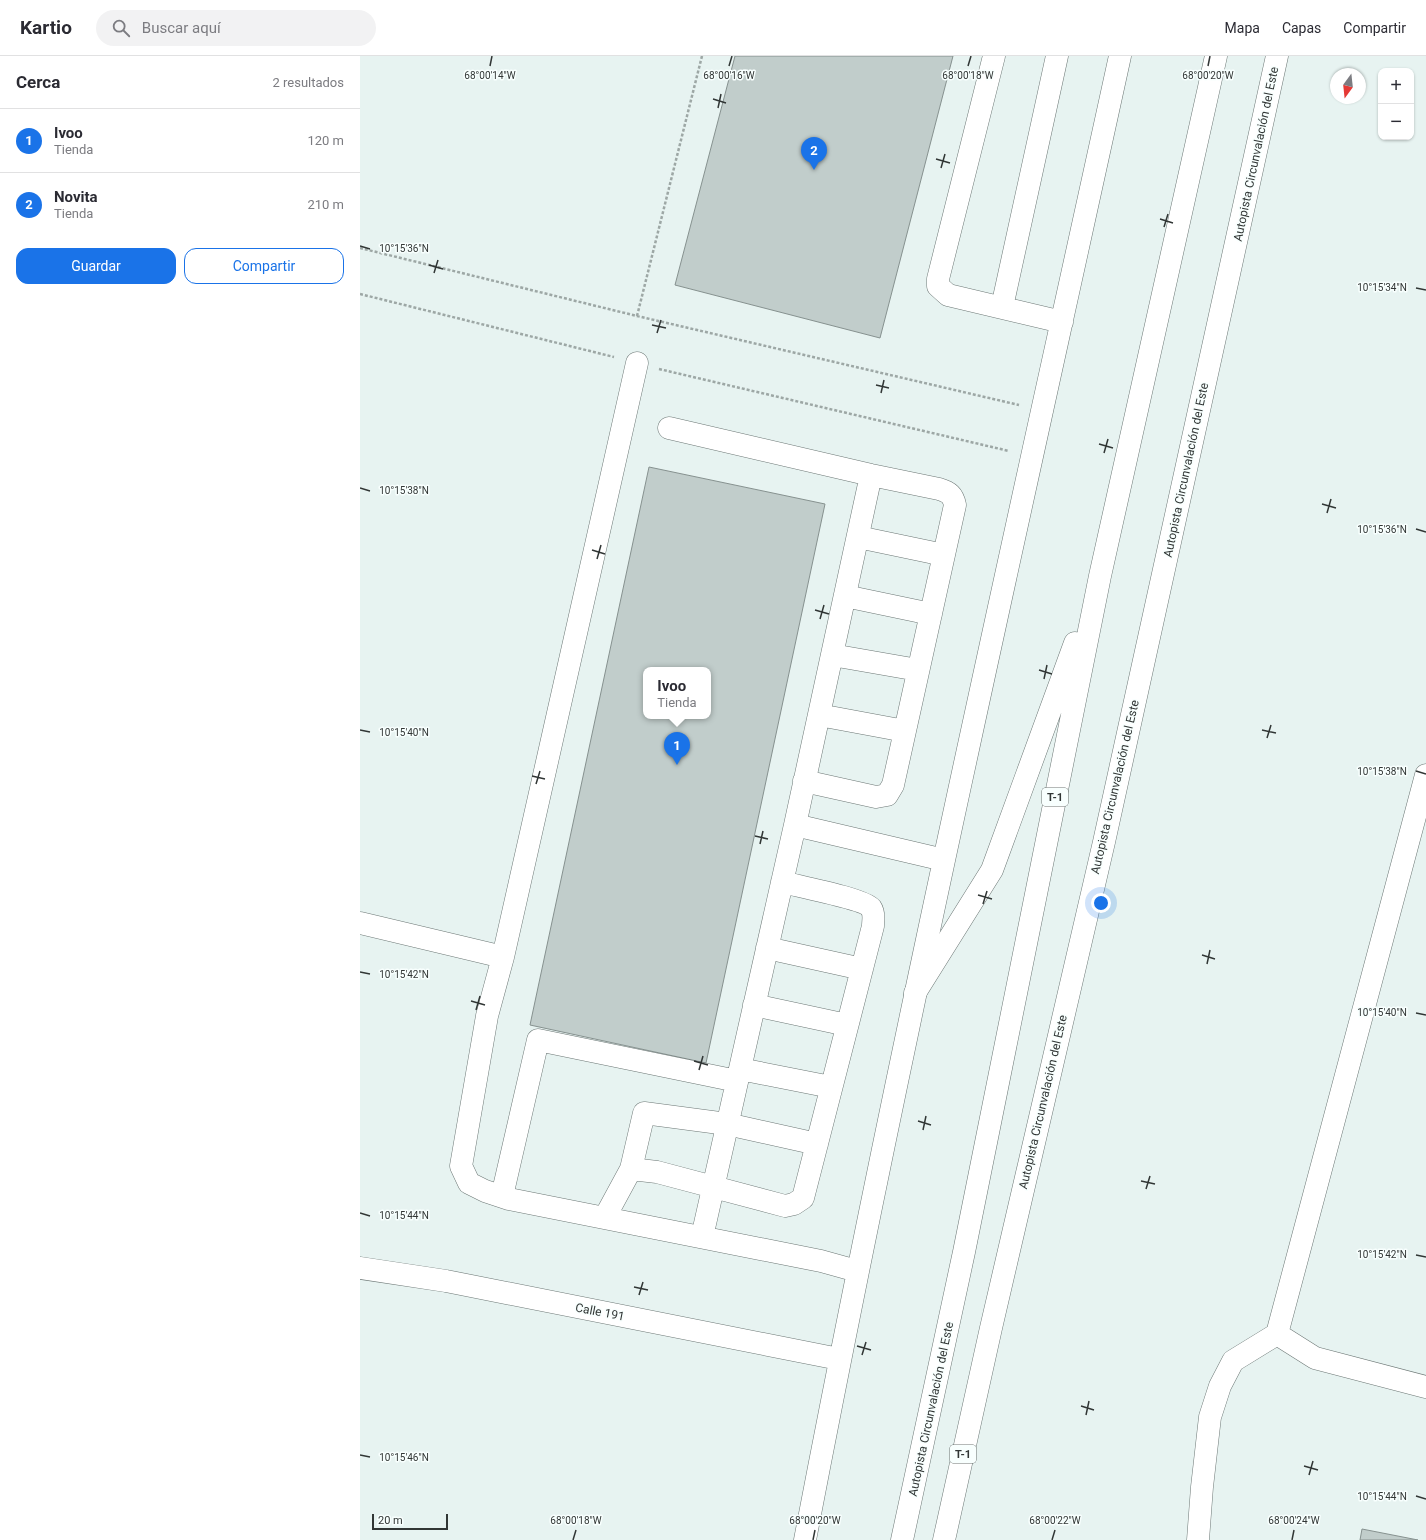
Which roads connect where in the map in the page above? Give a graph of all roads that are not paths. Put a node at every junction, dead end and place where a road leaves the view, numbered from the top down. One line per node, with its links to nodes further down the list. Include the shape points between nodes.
1 (994, 56): 6 (main road, via 938,286 948,295)
2 (1057, 56): 6 (main road)
3 (1120, 56): 7 (main road)
4 (1216, 56): 13 (main road, Autopista Circunvalación del Este / T-1)
5 (1277, 56): 48 (main road, Autopista Circunvalación del Este / T-1, via 1105,834 990,1328)
6 (1002, 308): 7 (main road)
7 (1062, 322): 23 (main road)
8 (637, 363): 27 (main road)
9 (669, 428): 10 (main road)
10 (871, 476): 11 (main road); 12 (main road, via 949,492 954,498 955,505)
11 (858, 537): 12 (main road); 14 (main road)
12 (944, 556): 15 (main road)
13 (1100, 576): 29 (main road, via 992,870); 47 (main road, Autopista Circunvalación del Este / T-1, via 964,1252)
14 (845, 596): 15 (main road); 16 (main road)
15 (931, 614): 17 (main road)
16 (832, 655): 17 (main road); 18 (main road)
17 (918, 670): 19 (main road)
18 (819, 715): 19 (main road); 21 (main road)
19 (905, 731): 21 (main road, via 893,785 887,795 876,797)
20 (1426, 776): 43 (main road)
21 (804, 780): 22 (main road)
22 (795, 825): 23 (main road); 24 (main road)
23 (944, 860): 29 (main road)
24 (782, 882): 26 (main road); 28 (main road, via 858,901 870,907 874,915 873,926)
25 (360, 923): 27 (main road)
26 (767, 948): 28 (main road); 30 (main road)
27 (504, 957): 38 (main road, via 487,1016 461,1166 469,1183)
28 (862, 969): 31 (main road)
29 (915, 993): 42 (main road)
30 (754, 1006): 31 (main road); 32 (main road)
31 (848, 1025): 33 (main road)
32 (738, 1075): 33 (main road); 34 (main road); 38 (main road, via 538,1040)
33 (831, 1087): 35 (main road)
34 (727, 1124): 35 (main road); 36 (main road, via 644,1113); 37 (main road)
35 (817, 1144): 37 (main road, via 803,1198 794,1204 785,1206)
36 (631, 1169): 37 (main road, via 657,1172); 39 (main road)
37 (713, 1187): 40 (main road)
38 (502, 1196): 39 (main road)
39 (605, 1217): 40 (main road)
40 (702, 1237): 42 (main road, via 821,1261)
41 (360, 1268): 44 (main road, Calle 191, via 446,1281)
42 (857, 1271): 44 (main road)
43 (1277, 1334): 45 (main road, via 1315,1358); 49 (main road, via 1233,1360 1220,1386 1210,1418)
44 (839, 1359): 46 (main road)
45 (1426, 1387)
46 (805, 1540)
47 (902, 1540)
48 (944, 1540)
49 (1198, 1540)

